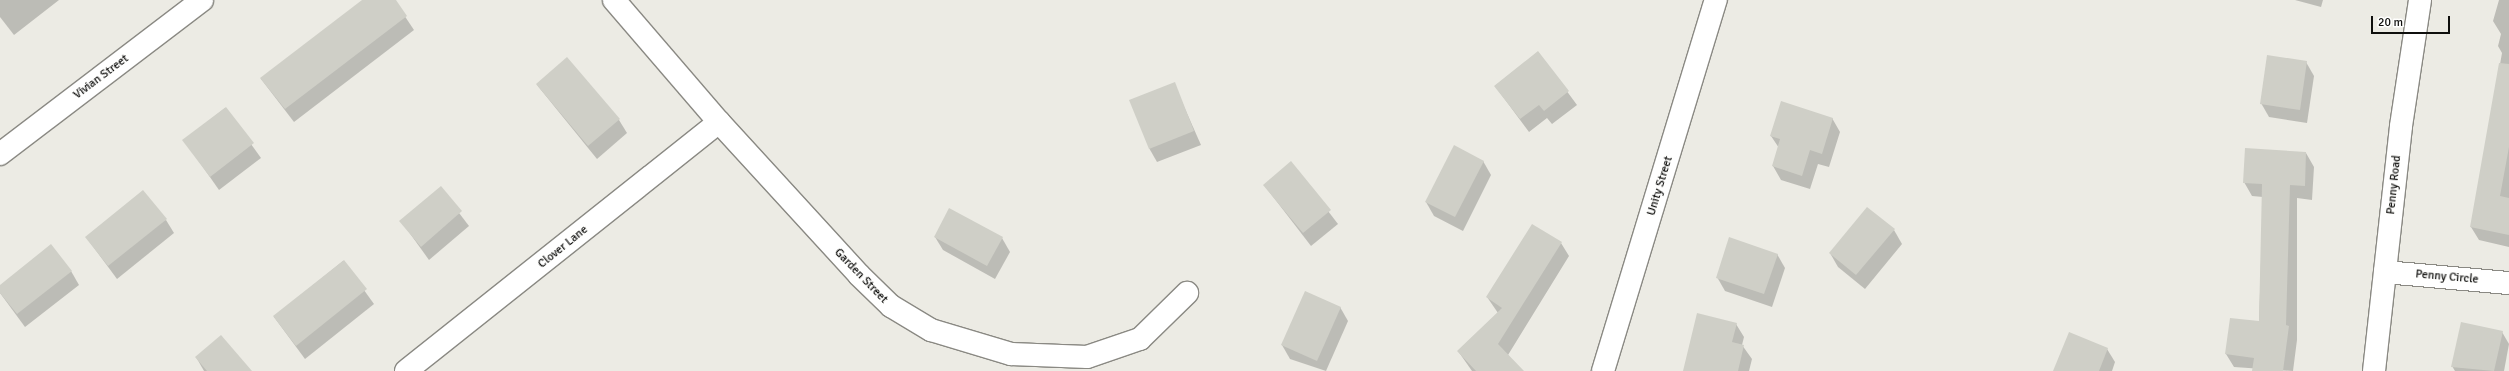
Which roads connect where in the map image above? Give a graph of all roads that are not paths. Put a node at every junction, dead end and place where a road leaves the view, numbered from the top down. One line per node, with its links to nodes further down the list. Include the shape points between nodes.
1 (202, 0): 6 (street, Vivian Street)
2 (614, 0): 5 (street, Garden Street)
3 (1716, 0): 11 (street, Unity Street)
4 (2420, 0): 7 (street, Penny Road, via 2401,126)
5 (719, 122): 9 (street, Garden Street, via 891,306 931,330 1012,354 1087,357 1140,340); 10 (street, Clover Lane)
6 (0, 154)
7 (2385, 272): 8 (street, Penny Circle); 12 (street, Penny Road)
8 (2509, 283)
9 (1187, 293)
10 (406, 371)
11 (1603, 371)
12 (2374, 371)

